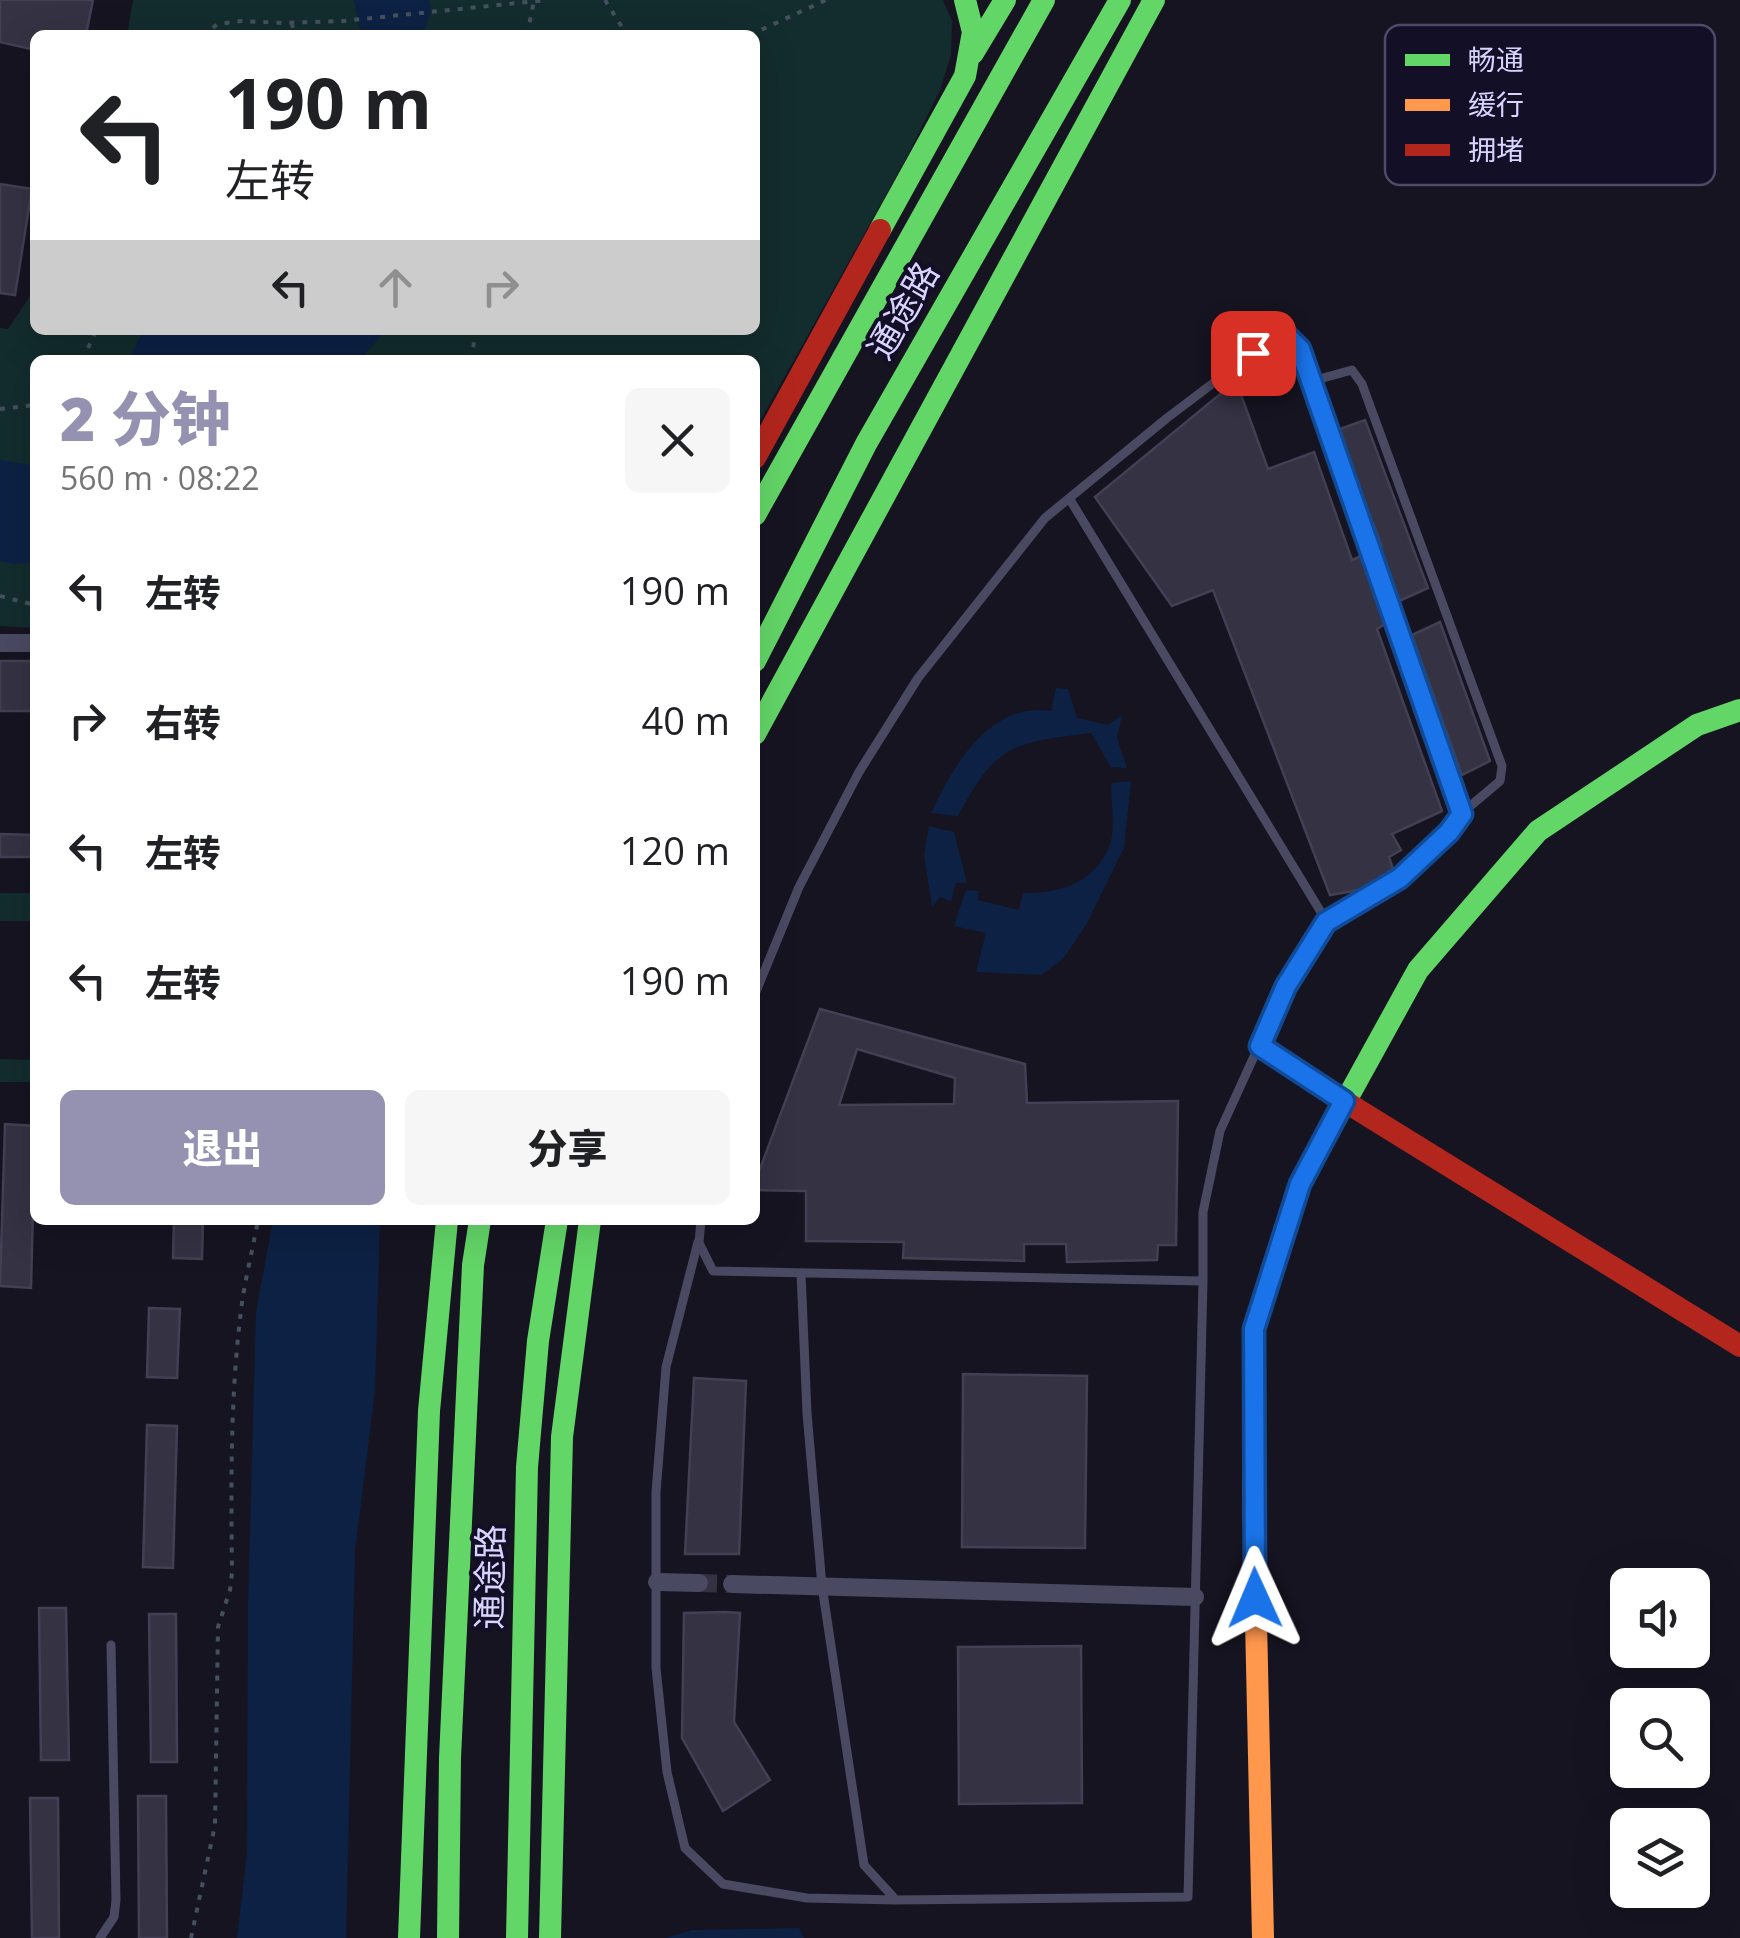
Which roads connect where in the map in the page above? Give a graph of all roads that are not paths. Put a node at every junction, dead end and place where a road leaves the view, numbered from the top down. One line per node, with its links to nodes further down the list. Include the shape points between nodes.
1 (966, 0): 6 (main road)
2 (1005, 0): 6 (main road)
3 (1044, 0): 10 (main road, 通途路)
4 (1120, 0): 13 (main road, 通途路, via 866,444)
5 (1154, 0): 15 (main road)
6 (971, 56): 8 (main road)
7 (1312, 382): 9 (lane, via 1300,349 1282,331); 16 (lane); 16 (lane, via 1352,370 1362,384 1502,766 1500,781)
8 (760, 449)
9 (1069, 498): 17 (lane); 18 (lane, via 1045,518 918,678 799,887)
10 (760, 506)
11 (0, 643): 12 (street)
12 (30, 643)
13 (760, 651)
14 (1740, 710): 20 (main road, via 1698,725 1538,831 1418,970)
15 (760, 725)
16 (1462, 814): 17 (lane, via 1400,878)
17 (1326, 922): 19 (lane, via 1286,986)
18 (760, 982)
19 (1260, 1046): 20 (lane); 28 (lane, via 1220,1131 1203,1212)
20 (1344, 1101): 29 (main road); 42 (main road, via 1300,1184 1254,1329)
21 (447, 1225): 38 (main road, via 428,1411)
22 (479, 1225): 39 (main road, 通途路, via 454,1679)
23 (556, 1225): 40 (main road, 通途路, via 527,1467)
24 (589, 1225): 41 (main road, via 562,1437)
25 (701, 1225): 26 (lane)
26 (700, 1235): 27 (lane, via 713,1271); 30 (lane, via 666,1367)
27 (801, 1272): 28 (lane); 33 (lane)
28 (1203, 1281): 34 (lane)
29 (1740, 1346)
30 (657, 1582): 31 (street); 36 (lane, via 663,1738 685,1848 724,1884 807,1898)
31 (699, 1583)
32 (732, 1584): 33 (street)
33 (822, 1586): 34 (street); 36 (lane, via 864,1866)
34 (1195, 1597): 36 (lane, via 1188,1897)
35 (110, 1645): 37 (lane, via 116,1900)
36 (896, 1900)
37 (100, 1938)
38 (409, 1938)
39 (448, 1938)
40 (518, 1938)
41 (550, 1938)
42 (1263, 1938)

